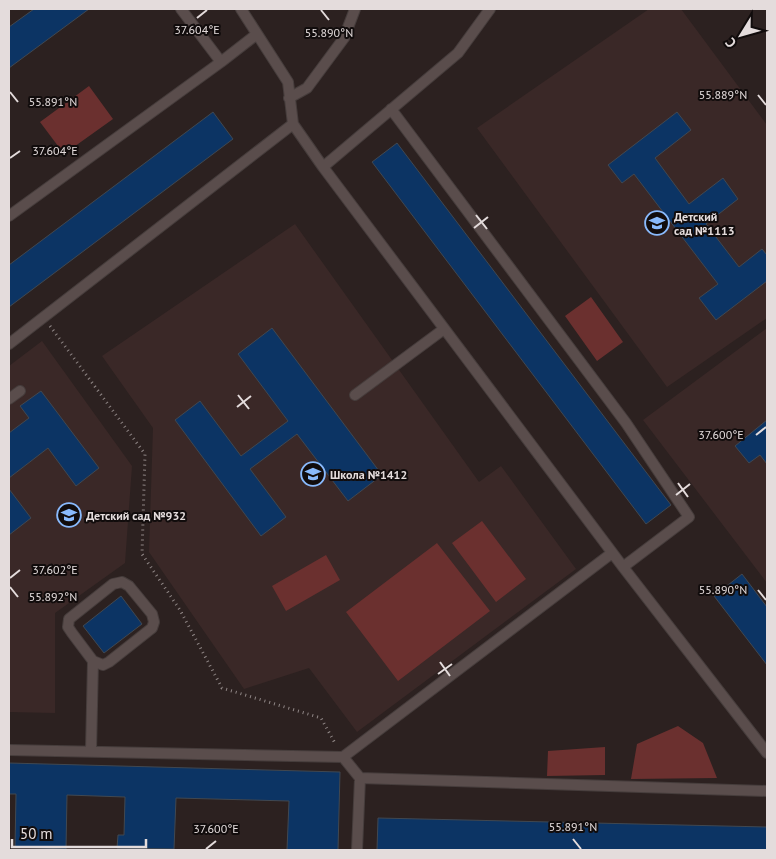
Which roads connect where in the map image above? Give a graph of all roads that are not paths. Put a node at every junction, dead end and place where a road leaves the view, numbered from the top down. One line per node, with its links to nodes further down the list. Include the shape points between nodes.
1 (181, 9): 6 (lane)
2 (241, 9): 5 (lane)
3 (356, 9): 7 (lane, via 344,38 307,88)
4 (490, 9): 8 (lane, via 458,53)
5 (257, 34): 6 (lane); 7 (lane, via 288,82)
6 (221, 62): 11 (lane)
7 (290, 98): 9 (lane)
8 (391, 109): 10 (lane); 18 (lane, via 626,424 689,517)
9 (293, 124): 10 (lane); 13 (lane)
10 (323, 167): 12 (lane)
11 (9, 216)
12 (444, 328): 15 (lane); 17 (lane)
13 (9, 344)
14 (20, 391): 16 (lane)
15 (355, 395)
16 (9, 399)
17 (612, 553): 18 (lane); 23 (lane)
18 (622, 567): 22 (lane)
19 (93, 661): 19 (lane, via 72,633 69,619 113,584 122,582 152,614 152,628 109,662 103,665); 21 (lane)
20 (9, 750): 21 (lane)
21 (90, 752): 23 (lane)
22 (767, 753)
23 (343, 757): 24 (lane)
24 (360, 778): 25 (lane); 26 (lane)
25 (767, 791)
26 (358, 850)

